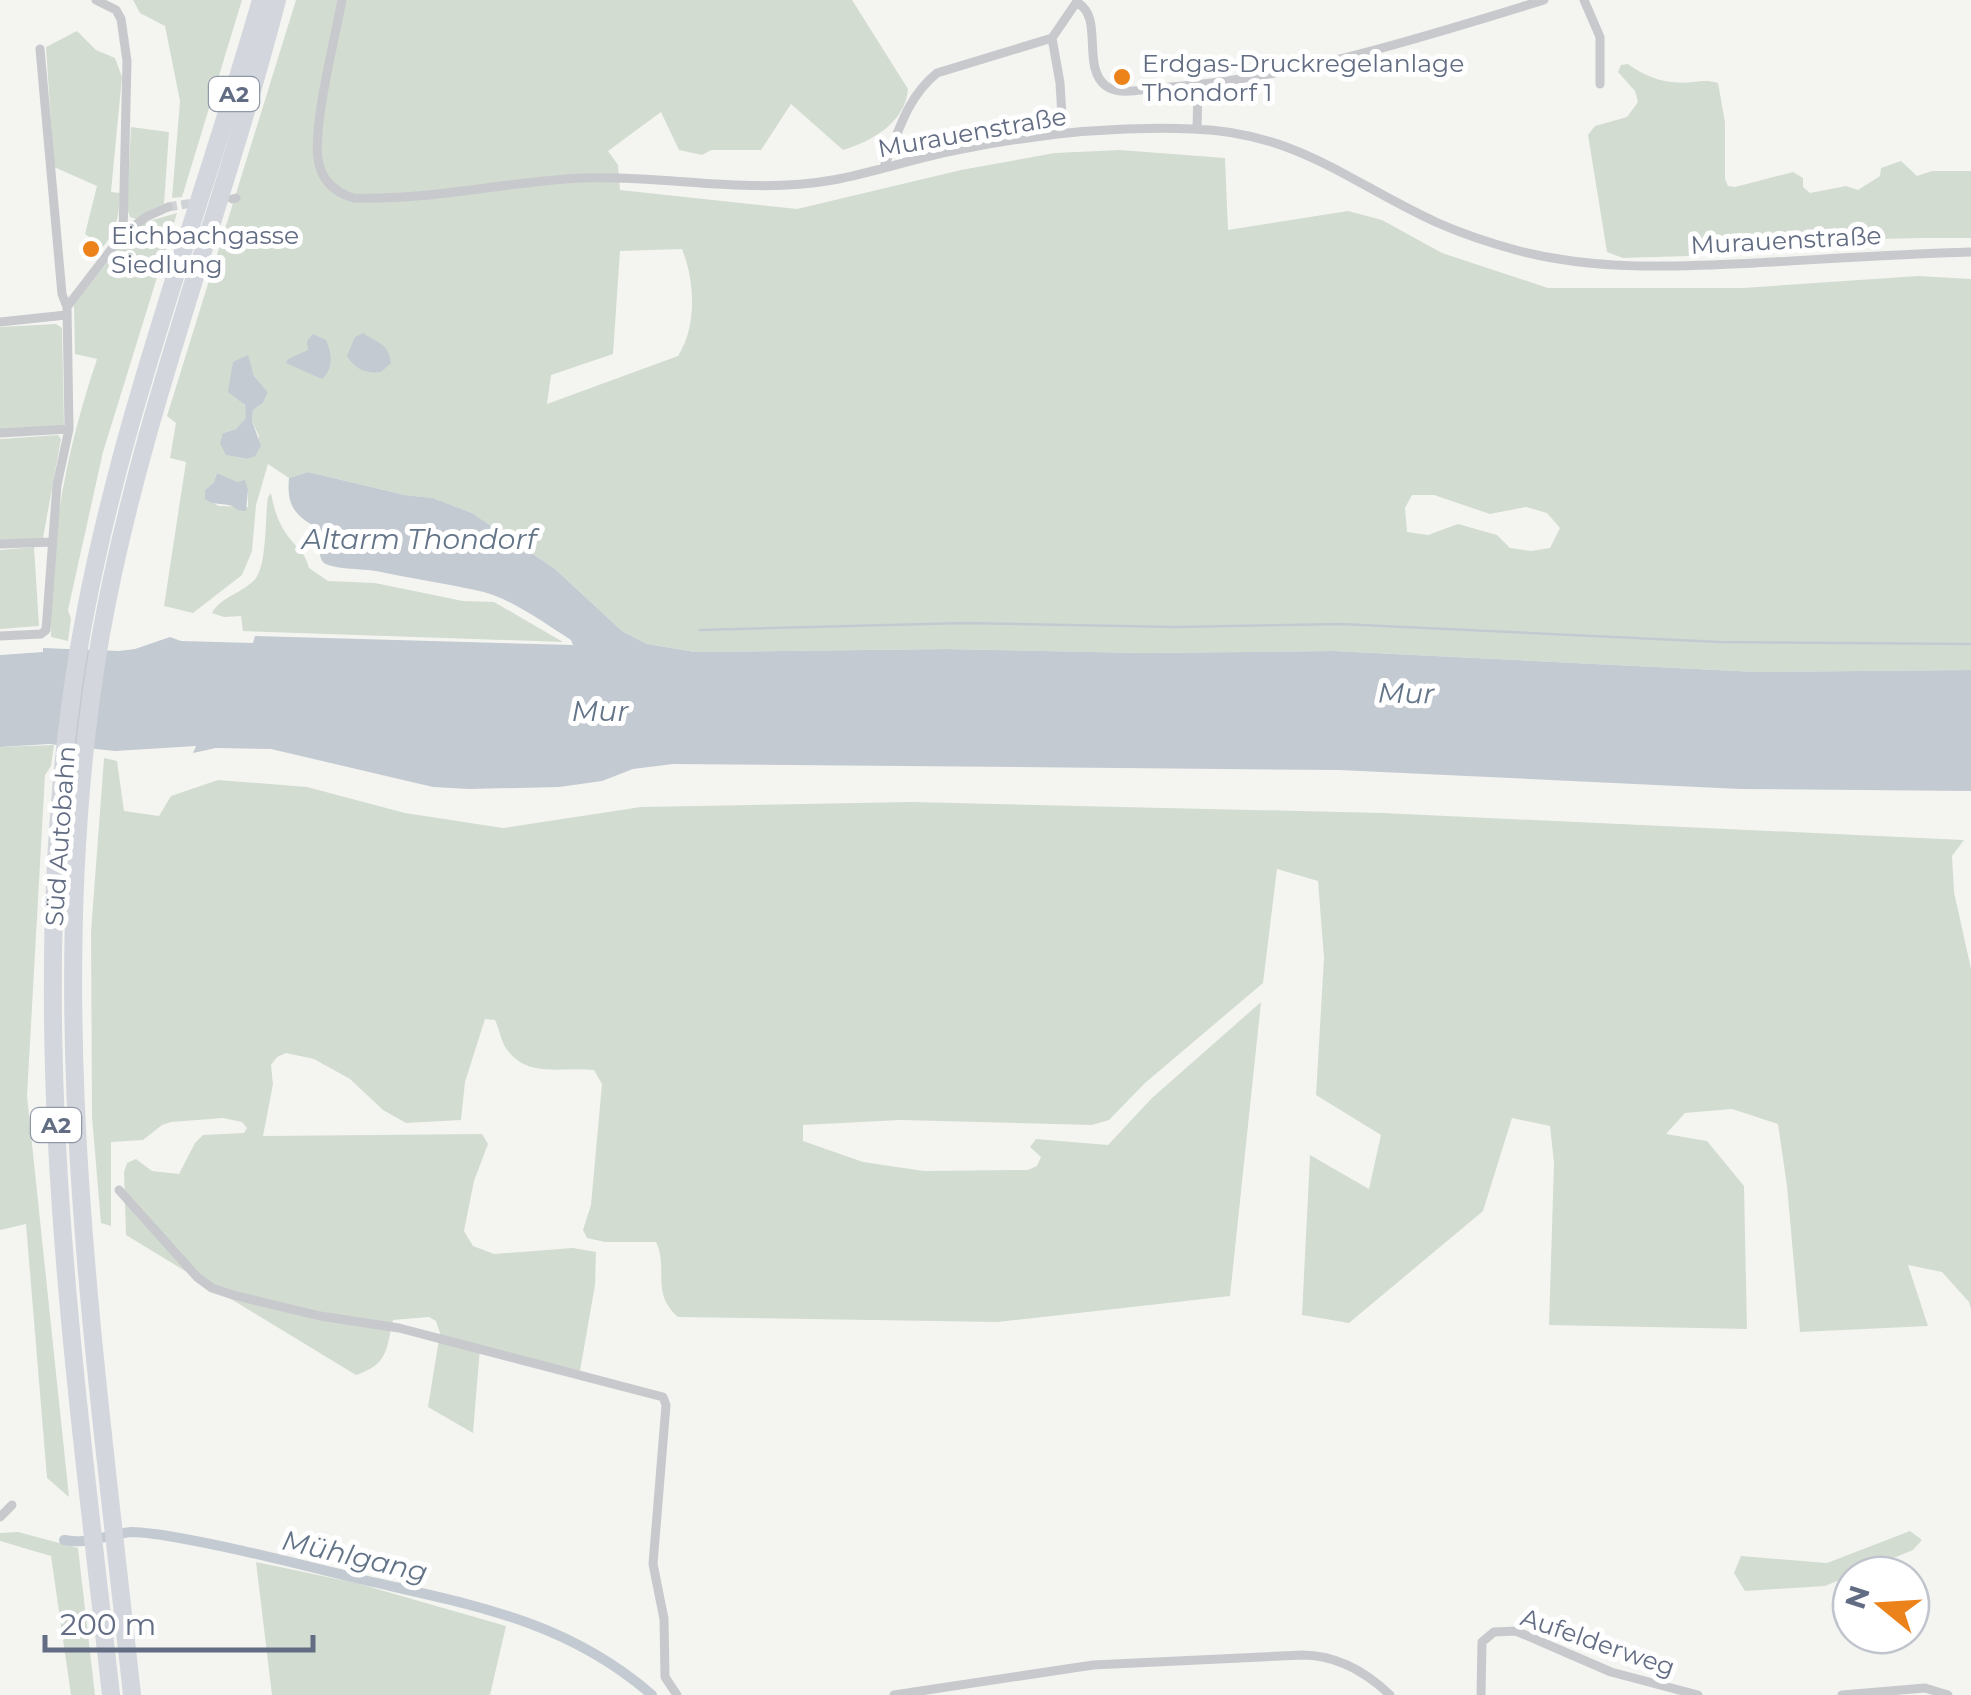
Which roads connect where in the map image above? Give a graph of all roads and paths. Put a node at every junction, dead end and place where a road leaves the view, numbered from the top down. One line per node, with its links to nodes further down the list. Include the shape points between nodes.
1 (96, 0): 17 (street, via 122,19 127,62)
2 (261, 0): 15 (highway, Süd Autobahn / A2)
3 (277, 0): 15 (highway, Süd Autobahn / A2)
4 (342, 0): 14 (street, Murauenstraße, via 318,157 327,182 342,194 373,199 584,178 790,185)
5 (1544, 0): 11 (street, via 1400,45)
6 (1584, 0): 10 (street, via 1600,37)
7 (1078, 1): 8 (street); 11 (street, via 1086,9 1105,85 1125,91)
8 (1052, 38): 13 (street); 14 (street, via 937,73 916,93)
9 (40, 49): 19 (street)
10 (1600, 84)
11 (1198, 86): 12 (street)
12 (1197, 128): 13 (street, Murauenstraße); 18 (street, Murauenstraße, via 1298,150 1439,224 1563,260 1660,266)
13 (1063, 134): 14 (street, Murauenstraße)
14 (884, 167)
15 (223, 193): 26 (highway, Süd Autobahn / A2, via 202,222 119,469)
16 (168, 207): 17 (street)
17 (123, 234): 19 (street)
18 (1971, 252)
19 (66, 311): 20 (street); 21 (street)
20 (0, 322)
21 (69, 429): 22 (street); 23 (street)
22 (0, 433)
23 (52, 542): 24 (street); 25 (street, via 46,630)
24 (0, 544)
25 (0, 636)
26 (91, 636): 30 (highway, Süd Autobahn / A2, via 64,758 54,887 55,1106); 31 (highway, Süd Autobahn / A2, via 74,890 74,1088)
27 (119, 1190): 32 (street, via 197,1277 223,1292 399,1328 663,1396 653,1564 664,1619 665,1677)
28 (12, 1504): 29 (street)
29 (0, 1516)
30 (112, 1695)
31 (132, 1695)
32 (677, 1695)
33 (894, 1695): 34 (street, via 1093,1664 1322,1656 1362,1672)
34 (1390, 1695)
35 (1481, 1695): 36 (street, Aufelderweg, via 1482,1642 1502,1630 1612,1672)
36 (1698, 1695)
37 (1842, 1695): 38 (street, via 1925,1688)
38 (1948, 1695)

